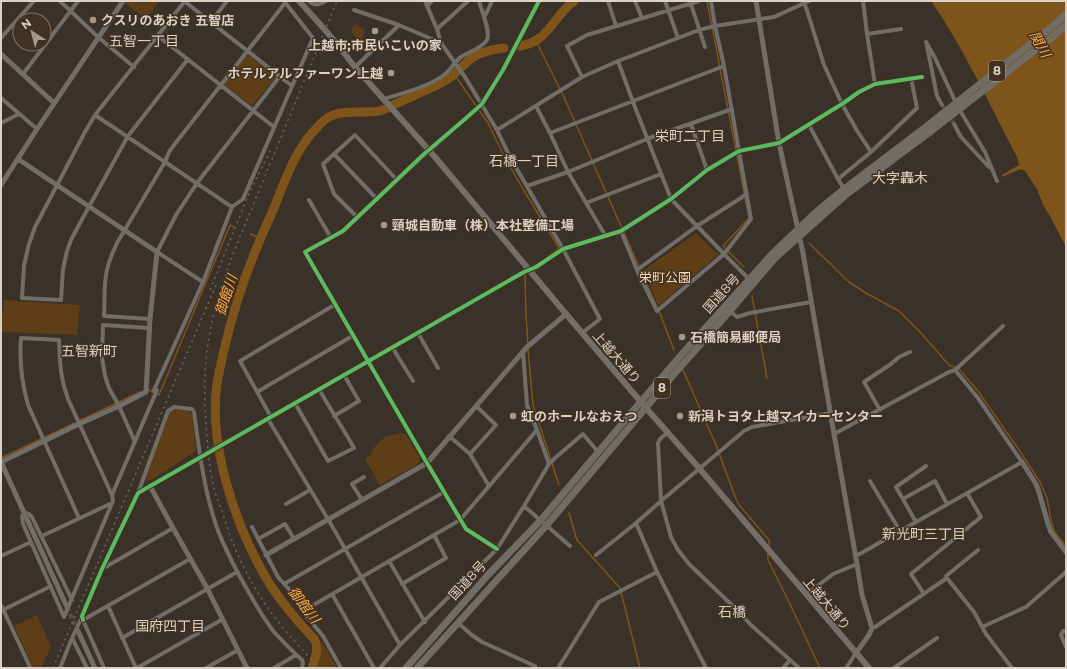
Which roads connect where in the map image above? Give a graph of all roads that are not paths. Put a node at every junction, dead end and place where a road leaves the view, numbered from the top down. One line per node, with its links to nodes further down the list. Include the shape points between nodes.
1 (34, 1): 45 (street)
2 (60, 1): 29 (street)
3 (78, 1): 29 (street)
4 (123, 1): 44 (street)
5 (185, 1): 34 (street); 43 (street)
6 (227, 1): 34 (street)
7 (299, 1): 56 (main road, bridge)
8 (309, 1): 9 (street, via 313,4 322,4)
9 (326, 1)
10 (432, 1): 26 (street)
11 (468, 1): 39 (street)
12 (479, 1): 31 (street)
13 (492, 1): 31 (street)
14 (539, 1): 69 (street, via 504,70)
15 (608, 1): 37 (street)
16 (635, 1): 32 (street)
17 (665, 1): 28 (street)
18 (699, 1): 24 (street)
19 (711, 1): 38 (street)
20 (756, 1): 33 (street)
21 (809, 1): 25 (street)
22 (863, 1): 42 (street)
23 (284, 2): 49 (street); 64 (street, via 313,38)
24 (690, 2): 28 (street); 41 (street)
25 (804, 2): 33 (street, via 774,17); 70 (street, via 824,65)
26 (426, 3): 39 (street)
27 (354, 10): 35 (street)
28 (668, 10): 32 (street); 46 (street)
29 (71, 11): 44 (street); 57 (street)
30 (1066, 14): 73 (highway, 国道8号 / 8, bridge)
31 (484, 18): 53 (street, via 488,28 487,39)
32 (642, 18): 37 (street)
33 (759, 19): 38 (street); 89 (street)
34 (211, 22): 49 (street)
35 (399, 25): 47 (street); 56 (street)
36 (1066, 25): 73 (highway, 国道8号 / 8, bridge)
37 (616, 26): 59 (street, via 587,35 567,46)
38 (715, 26): 41 (street); 55 (street)
39 (437, 29): 47 (street)
40 (901, 29): 42 (street)
41 (699, 30): 46 (street); 48 (street)
42 (867, 34): 62 (street)
43 (158, 36): 51 (street); 54 (street)
44 (98, 37): 54 (street); 68 (street)
45 (1, 38)
46 (678, 38): 52 (street)
47 (441, 43): 53 (street)
48 (705, 47)
49 (247, 50): 58 (street); 63 (street)
50 (1, 54): 57 (street)
51 (188, 59): 63 (street); 87 (street)
52 (618, 61): 59 (street); 67 (street)
53 (455, 63): 66 (street, via 441,76); 69 (street)
54 (134, 66): 77 (street)
55 (724, 66): 67 (street); 74 (street)
56 (355, 67): 66 (main road)
57 (23, 74): 68 (street)
58 (280, 76): 64 (street); 75 (street)
59 (582, 77): 72 (street)
60 (922, 77): 61 (street)
61 (911, 78): 62 (street); 92 (street, via 917,108)
62 (875, 84): 70 (street)
63 (220, 85): 75 (street); 95 (street, via 174,145)
64 (292, 86): 82 (street)
65 (1, 98): 76 (street)
66 (385, 100): 90 (main road, 上越大通り)
67 (633, 102): 86 (street); 88 (street)
68 (54, 103): 83 (street)
69 (482, 104): 85 (street); 90 (street)
70 (842, 104): 81 (street); 92 (street)
71 (942, 105): 73 (street, via 937,96 926,42)
72 (536, 106): 85 (street); 86 (street)
73 (957, 106): 80 (street, via 985,152 997,181 990,168 961,137); 84 (highway, 国道8号 / 8, bridge)
74 (732, 109): 79 (street); 91 (street)
75 (253, 110): 82 (street); 102 (street)
76 (19, 114): 78 (street); 83 (street)
77 (95, 115): 87 (street); 103 (street)
78 (1, 123)
79 (691, 124): 88 (street); 96 (street)
80 (954, 124)
81 (809, 125): 89 (street); 99 (street)
82 (274, 127): 112 (street, via 243,199)
83 (37, 129): 94 (street)
84 (928, 129): 105 (highway, 国道8号 / 8); 117 (highway, 国道8号 / 8)
85 (498, 130): 104 (street)
86 (550, 133): 97 (street)
87 (128, 136): 95 (street); 111 (street)
88 (647, 139): 97 (street); 98 (street)
89 (779, 143): 91 (street); 117 (street)
90 (429, 151): 100 (street); 123 (main road, 上越大通り)
91 (738, 151): 96 (street); 106 (street)
92 (871, 152): 99 (street)
93 (334, 154): 100 (street, via 355,135); 107 (street); 113 (street, via 323,164 334,194)
94 (18, 159): 101 (street); 103 (street)
95 (165, 162): 102 (street); 115 (street)
96 (707, 170): 108 (street)
97 (568, 172): 104 (street); 110 (street)
98 (661, 174): 108 (street); 110 (street)
99 (838, 179): 105 (street)
100 (397, 180): 107 (street)
101 (1, 183)
102 (197, 183): 112 (street); 121 (street, via 176,215)
103 (57, 185): 111 (street); 111 (street, via 29,244 24,265 22,298 60,300 67,251)
104 (527, 186): 120 (street)
105 (844, 189): 117 (highway, 国道8号 / 8, via 815,213)
106 (747, 194): 114 (street); 122 (street, via 751,219)
107 (377, 199): 113 (street)
108 (671, 199): 114 (street); 116 (street)
109 (309, 200): 119 (street)
110 (586, 203): 118 (street)
111 (90, 206): 115 (street)
112 (232, 207): 126 (street)
113 (357, 217): 119 (street)
114 (697, 226): 122 (street); 124 (street)
115 (125, 231): 121 (street); 131 (street, via 107,267 104,316)
116 (621, 231): 118 (street); 124 (street)
117 (798, 233): 125 (highway, 国道8号 / 8, via 786,240); 127 (street); 129 (highway, 国道8号 / 8)
118 (605, 235): 120 (street)
119 (331, 238): 128 (street, via 306,252)
120 (563, 249): 123 (street); 135 (street, via 600,319)
121 (157, 252): 126 (street); 131 (street)
122 (724, 254): 124 (street, via 657,311); 125 (street)
123 (529, 269): 130 (main road, 上越大通り); 134 (street)
124 (637, 270)
125 (749, 279): 150 (highway, 国道8号 / 8)
126 (203, 282): 148 (street, via 154,390 157,390)
127 (811, 302): 129 (street, via 737,317); 154 (street)
128 (336, 304): 136 (street); 147 (street, via 240,361)
129 (730, 311): 150 (highway, 国道8号 / 8)
130 (566, 314): 135 (main road, 上越大通り); 138 (street)
131 (150, 319): 133 (street)
132 (1003, 326): 142 (street)
133 (149, 328): 146 (street); 151 (street, via 103,325 103,368 109,388)
134 (418, 332): 137 (street); 141 (street)
135 (582, 333): 150 (main road, 上越大通り)
136 (354, 335): 140 (street); 147 (street)
137 (392, 347): 140 (street); 144 (street)
138 (523, 352): 152 (street); 158 (street, via 527,405)
139 (910, 352): 153 (street, via 898,357 864,382)
140 (368, 361): 143 (street); 170 (street)
141 (438, 368)
142 (955, 370): 153 (street); 169 (street, via 978,398)
143 (344, 375): 145 (street); 155 (street, via 359,401)
144 (413, 382)
145 (319, 389): 149 (street); 155 (street)
146 (146, 392): 148 (street); 151 (street)
147 (257, 392): 156 (street)
148 (154, 396): 163 (street)
149 (295, 403): 155 (street, via 328,461 354,448); 156 (street)
150 (643, 405): 159 (main road, 上越大通り); 165 (highway, 国道8号 / 8); 195 (highway, 国道8号 / 8)
151 (119, 406): 157 (street); 163 (street)
152 (476, 406): 161 (street); 166 (street, via 496,425)
153 (880, 410): 160 (street)
154 (831, 413): 160 (street); 173 (street, via 752,427)
155 (334, 416)
156 (269, 418): 164 (street); 178 (street)
157 (79, 424): 162 (street); 162 (street, via 62,381 59,340 21,338 20,365 24,391); 182 (street)
158 (537, 430): 171 (street); 177 (street)
159 (667, 433): 173 (main road, 上越大通り); 185 (street, via 658,443)
160 (834, 434): 213 (street)
161 (449, 436): 166 (street); 170 (street)
162 (45, 442): 168 (street); 191 (street)
163 (135, 442): 182 (street)
164 (226, 442): 167 (street)
165 (598, 453): 171 (street, via 583,434); 195 (highway, 国道8号 / 8)
166 (470, 454): 177 (street)
167 (201, 457): 176 (street); 180 (street, via 194,412 190,408 170,409); 218 (street, via 216,525)
168 (1, 462): 190 (street)
169 (1022, 462): 181 (street); 209 (street, via 1040,492 1051,532)
170 (427, 463): 179 (street); 184 (street)
171 (550, 463): 189 (street)
172 (926, 466): 183 (street, via 896,487)
173 (699, 468): 185 (street); 229 (main road, 上越大通り)
174 (364, 477): 184 (street, via 352,484)
175 (870, 481): 199 (street)
176 (150, 486): 180 (street); 198 (street)
177 (489, 486): 193 (street)
178 (310, 490): 187 (street); 192 (street)
179 (444, 492): 193 (street); 206 (street)
180 (138, 493): 217 (street)
181 (967, 493): 188 (street); 228 (street, via 981,517 911,574)
182 (112, 496): 186 (street)
183 (903, 499): 188 (street, via 935,482); 194 (street)
184 (362, 500): 192 (street)
185 (661, 501): 196 (street); 254 (street, via 671,537 683,556 751,625)
186 (112, 503): 191 (street); 230 (street)
187 (286, 504)
188 (947, 504): 194 (street)
189 (524, 506): 195 (street); 207 (street)
190 (25, 513): 201 (street, via 31,516); 204 (street, via 22,521); 232 (street)
191 (79, 518): 201 (street)
192 (328, 519): 203 (street); 206 (street)
193 (460, 520): 200 (street); 207 (street, via 466,530)
194 (916, 522): 199 (street)
195 (544, 523): 205 (street); 241 (highway, 国道8号 / 8); 269 (highway, 国道8号 / 8, via 487,576)
196 (636, 523): 212 (street); 219 (street)
197 (252, 527): 202 (street)
198 (173, 528): 214 (street); 217 (street)
199 (900, 531): 213 (street)
200 (434, 535): 215 (street); 224 (street, via 446,558)
201 (42, 536): 230 (street)
202 (258, 539): 203 (street, via 285,524); 210 (street)
203 (294, 539): 210 (street)
204 (31, 542): 211 (street); 225 (street)
205 (570, 546)
206 (344, 548): 221 (street); 223 (street)
207 (497, 549): 240 (street)
208 (978, 550): 222 (street, via 946,576)
209 (1066, 552)
210 (266, 555): 223 (street)
211 (1, 556)
212 (596, 556)
213 (856, 556): 216 (street)
214 (190, 559): 226 (street); 233 (street)
215 (389, 561): 221 (street); 224 (street)
216 (857, 564): 229 (street, via 833,574); 243 (street, via 862,595)
217 (102, 570): 237 (street)
218 (237, 572): 226 (street); 253 (street, via 274,632)
219 (658, 572): 271 (street, via 599,602); 272 (street)
220 (1066, 572): 242 (street, via 1026,607)
221 (362, 577): 227 (street); 249 (street)
222 (947, 578): 228 (street); 242 (street, via 974,612)
223 (284, 584): 235 (street)
224 (402, 584): 240 (street)
225 (51, 586): 230 (street, via 64,617); 234 (street)
226 (207, 588): 238 (street); 247 (street)
227 (332, 594): 235 (street); 267 (street)
228 (924, 594): 243 (street)
229 (806, 596): 252 (main road, 上越大通り)
230 (72, 600)
231 (1, 605): 234 (street)
232 (67, 606)
233 (108, 606): 237 (street); 247 (street)
234 (3, 610): 236 (street)
235 (303, 611): 266 (street, via 323,636)
236 (7, 618): 239 (street); 256 (street)
237 (82, 618): 246 (street); 260 (street)
238 (223, 619): 251 (street); 261 (street)
239 (1, 621)
240 (425, 622): 249 (street)
241 (457, 623): 255 (street, via 482,642); 270 (highway, 国道8号 / 8)
242 (982, 627): 278 (street)
243 (872, 628): 252 (street)
244 (78, 630): 259 (street)
245 (1066, 631): 250 (street, via 1061,635)
246 (72, 638): 257 (street); 258 (street)
247 (122, 638): 261 (street)
248 (937, 638): 277 (street)
249 (400, 645): 268 (street)
250 (1066, 647)
251 (238, 650): 262 (street); 263 (street)
252 (856, 653): 275 (street); 276 (main road, 上越大通り)
253 (296, 655): 264 (street); 265 (street, via 302,660)
254 (790, 660): 273 (street); 274 (street)
255 (535, 666)
256 (30, 667)
257 (60, 668)
258 (87, 668)
259 (95, 668)
260 (104, 668)
261 (137, 668)
262 (206, 668)
263 (247, 668)
264 (274, 668)
265 (302, 668)
266 (341, 668)
267 (374, 668)
268 (380, 668)
269 (406, 668)
270 (416, 668)
271 (558, 668)
272 (706, 668)
273 (783, 668)
274 (799, 668)
275 (846, 668)
276 (869, 668)
277 (894, 668)
278 (1012, 668)

